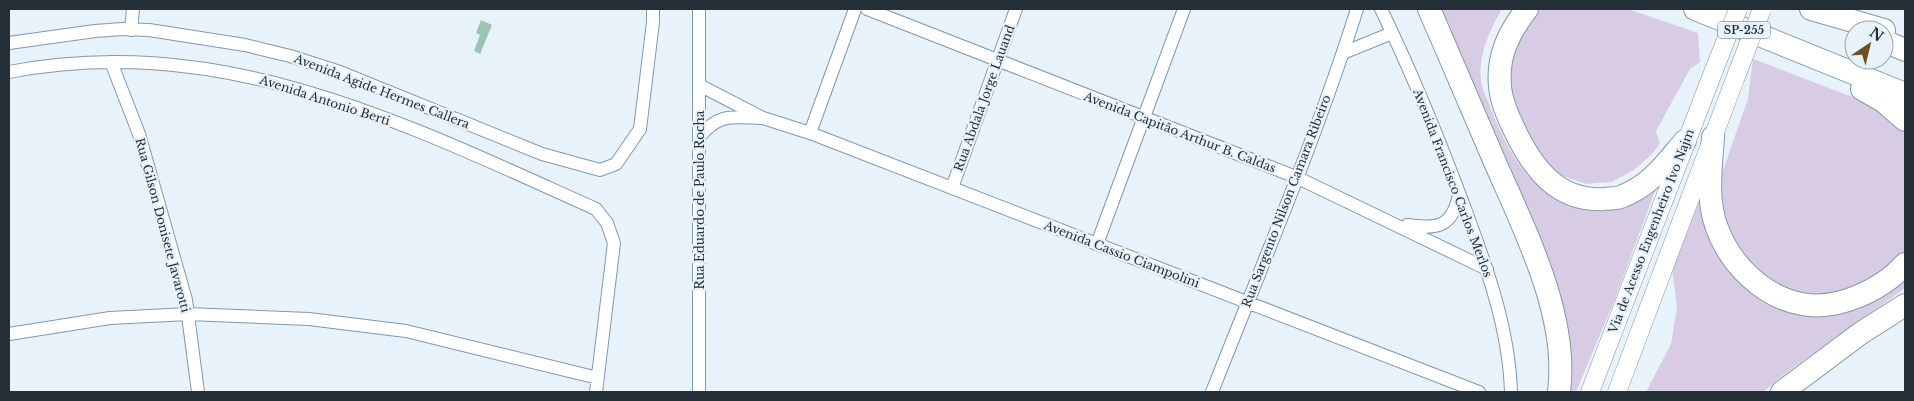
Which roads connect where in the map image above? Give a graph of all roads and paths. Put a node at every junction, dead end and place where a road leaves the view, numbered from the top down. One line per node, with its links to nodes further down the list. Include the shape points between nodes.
1 (133, 9): 18 (street)
2 (653, 9): 18 (street, Avenida Agide Hermes Callera, via 640,129 616,164 600,170 542,154 405,97 290,56 202,38)
3 (699, 9): 26 (street, Rua Eduardo de Paulo Rocha)
4 (855, 9): 31 (street)
5 (866, 9): 23 (street, Avenida Capitão Arthur B. Caldas)
6 (1016, 9): 23 (street, Rua Abdala Jorge Lauand)
7 (1184, 9): 29 (street)
8 (1357, 9): 22 (street, Rua Sargento Nilson Camara Ribeiro)
9 (1381, 9): 19 (street, Avenida Francisco Carlos Merlos)
10 (1429, 9): 53 (highway, via 1518,216 1548,295 1559,345)
11 (1527, 9): 34 (highway, via 1506,39 1500,86 1518,138 1531,162 1546,178 1578,196 1621,198 1648,184)
12 (1738, 9): 34 (main road, Via de Acesso Engenheiro Ivo Najm, bridge)
13 (1762, 9): 33 (main road, Via de Acesso Engenheiro Ivo Najm, bridge)
14 (1811, 9): 16 (highway); 17 (highway)
15 (1696, 10): 21 (highway, SP-255)
16 (1849, 20)
17 (1844, 23)
18 (132, 30): 20 (street, Avenida Agide Hermes Callera, via 95,30)
19 (1392, 32): 22 (street); 37 (street, Avenida Francisco Carlos Merlos, via 1427,108)
20 (9, 43)
21 (1782, 45): 27 (highway, SP-255); 30 (highway, via 1883,100)
22 (1343, 53): 35 (street, Rua Sargento Nilson Camara Ribeiro)
23 (998, 60): 29 (street, Avenida Capitão Arthur B. Caldas); 36 (street, Rua Abdala Jorge Lauand)
24 (111, 62): 25 (street, Avenida Antonio Berti, via 51,64); 44 (street, Rua Gilson Donisete Javarotti, via 139,134); 46 (street, Avenida Antonio Berti, via 192,66 264,80 333,100 411,128 596,209 607,223 614,243)
25 (9, 72)
26 (699, 84): 28 (street); 32 (street, Rua Eduardo de Paulo Rocha)
27 (1905, 94)
28 (763, 118): 31 (street, Avenida Cassio Ciampolini); 32 (street, via 730,117 712,122)
29 (1144, 118): 35 (street, Avenida Capitão Arthur B. Caldas); 39 (street)
30 (1905, 120)
31 (810, 133): 36 (street, Avenida Cassio Ciampolini)
32 (700, 136): 49 (street, Rua Eduardo de Paulo Rocha)
33 (1713, 137): 40 (highway, via 1710,184 1716,227 1736,265 1778,296 1802,305 1827,305 1852,299 1880,285); 55 (main road, Via de Acesso Engenheiro Ivo Najm)
34 (1685, 141): 54 (main road, Via de Acesso Engenheiro Ivo Najm)
35 (1296, 177): 38 (street, Avenida Capitão Arthur B. Caldas); 42 (street, Rua Sargento Nilson Camara Ribeiro)
36 (952, 188): 39 (street, Avenida Cassio Ciampolini)
37 (1460, 195): 38 (street, via 1451,215 1437,226 1429,228); 41 (street, Avenida Francisco Carlos Merlos)
38 (1395, 223): 41 (street, Avenida Capitão Arthur B. Caldas)
39 (1097, 244): 42 (street, Avenida Cassio Ciampolini)
40 (1905, 264)
41 (1487, 269): 52 (street, Avenida Francisco Carlos Merlos, via 1505,342)
42 (1248, 302): 50 (street, Rua Sargento Nilson Camara Ribeiro); 51 (street, Avenida Cassio Ciampolini)
43 (1905, 305): 56 (highway, via 1861,333)
44 (188, 314): 45 (street, via 110,318); 46 (street, via 309,320 406,332); 47 (street, Rua Gilson Donisete Javarotti)
45 (9, 334)
46 (598, 378): 48 (street)
47 (198, 392)
48 (596, 392)
49 (699, 392)
50 (1212, 392)
51 (1479, 392)
52 (1511, 392)
53 (1559, 392)
54 (1590, 392)
55 (1617, 392)
56 (1782, 392)

